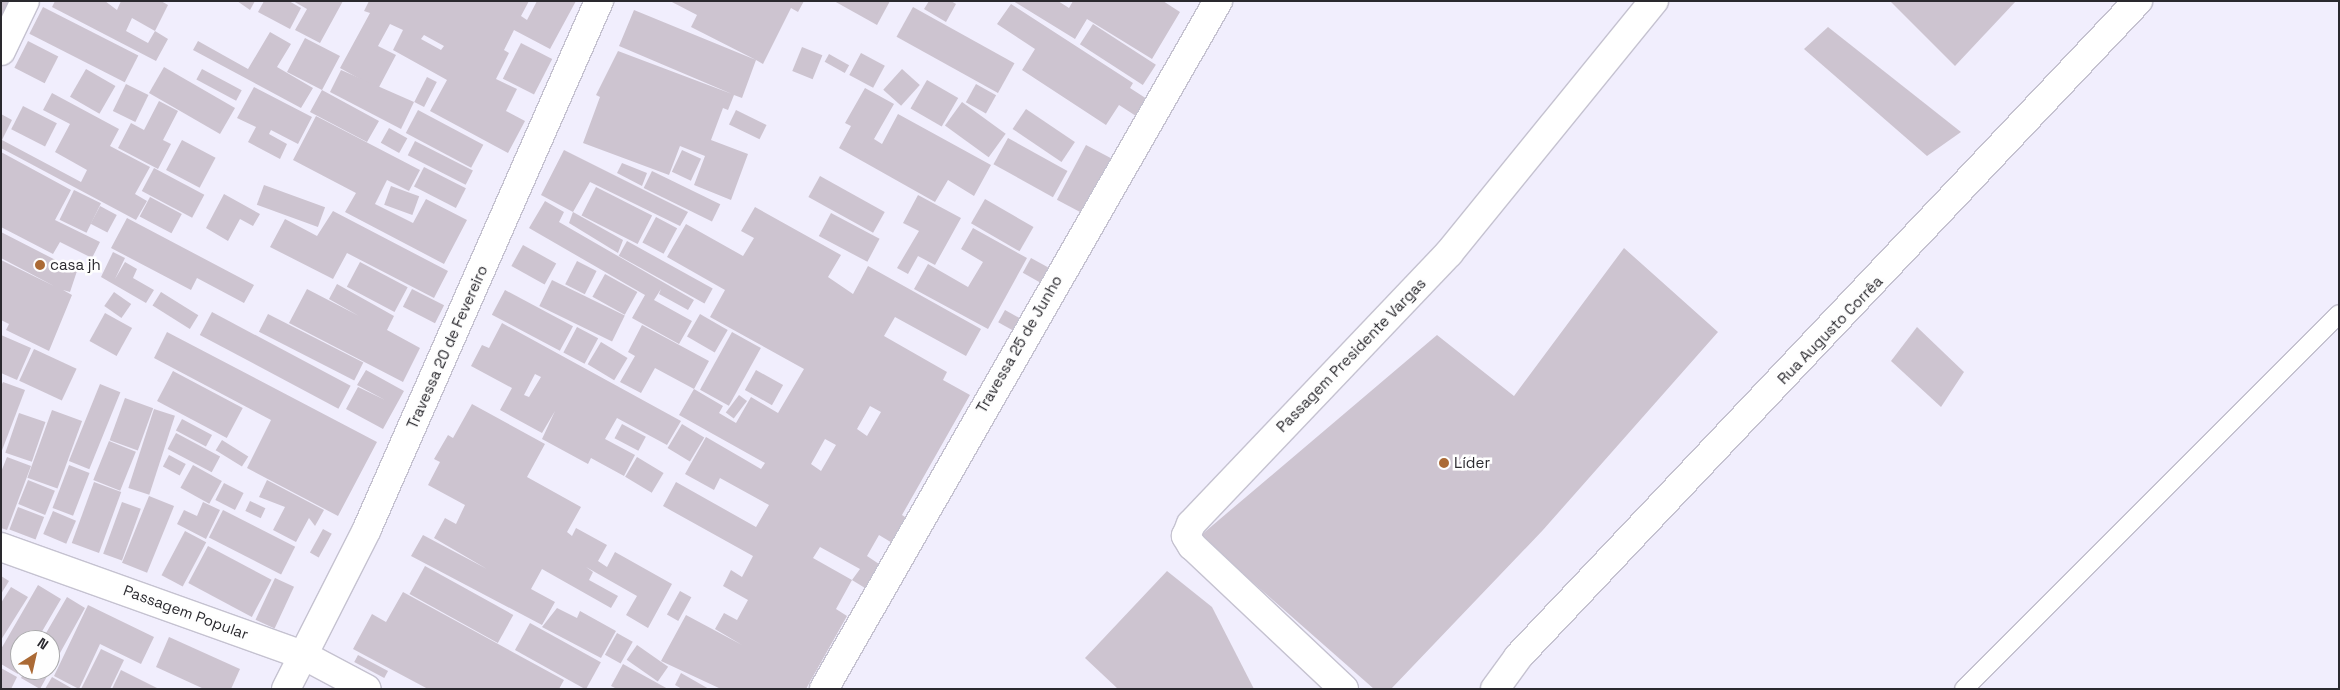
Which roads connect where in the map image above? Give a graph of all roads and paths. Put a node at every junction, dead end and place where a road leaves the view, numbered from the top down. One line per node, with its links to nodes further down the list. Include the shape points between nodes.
1 (25, 1): 6 (street)
2 (599, 1): 9 (street, Travessa 20 de Fevereiro, via 368,529)
3 (1218, 1): 13 (street, Travessa 25 de Junho)
4 (1654, 1): 14 (street, Passagem Presidente Vargas, via 1449,253 1191,524 1186,536 1192,546)
5 (2130, 4): 10 (street, Rua Augusto Corrêa)
6 (1, 51)
7 (2339, 314): 17 (lane)
8 (1, 547): 9 (street, Passagem Popular)
9 (303, 655): 11 (street, Travessa 20 de Fevereiro); 12 (street, Passagem Popular)
10 (1518, 657): 15 (street, Rua Augusto Corrêa); 16 (street)
11 (286, 689)
12 (367, 689)
13 (824, 689)
14 (1344, 689)
15 (1495, 689)
16 (1513, 689)
17 (1964, 689)

